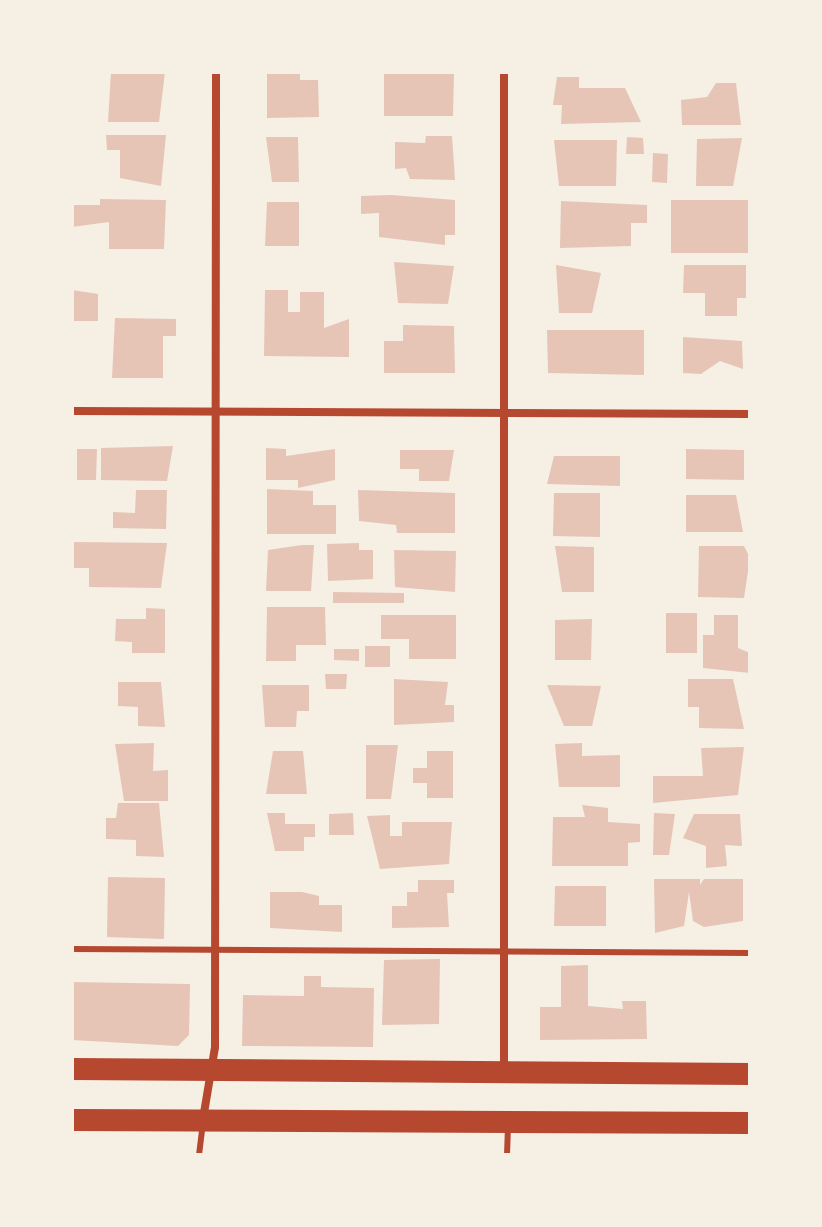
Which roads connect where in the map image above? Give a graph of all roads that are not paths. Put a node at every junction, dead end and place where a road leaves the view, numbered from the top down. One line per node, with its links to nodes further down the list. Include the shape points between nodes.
1 (216, 72): 4 (street)
2 (504, 72): 6 (street)
3 (72, 411): 4 (street)
4 (215, 413): 6 (street); 8 (street)
5 (750, 414): 6 (street)
6 (503, 415): 9 (street)
7 (72, 949): 8 (lane)
8 (216, 951): 9 (lane); 13 (street)
9 (504, 952): 10 (lane); 14 (street)
10 (750, 953)
11 (72, 1069): 12 (highway)
12 (105, 1069): 13 (highway); 16 (highway)
13 (215, 1070): 14 (highway); 18 (street)
14 (504, 1073): 15 (highway)
15 (750, 1074)
16 (72, 1082)
17 (72, 1120): 18 (highway)
18 (203, 1120): 19 (highway); 21 (lane)
19 (508, 1122): 20 (highway); 22 (lane)
20 (750, 1123)
21 (199, 1155)
22 (507, 1155)

